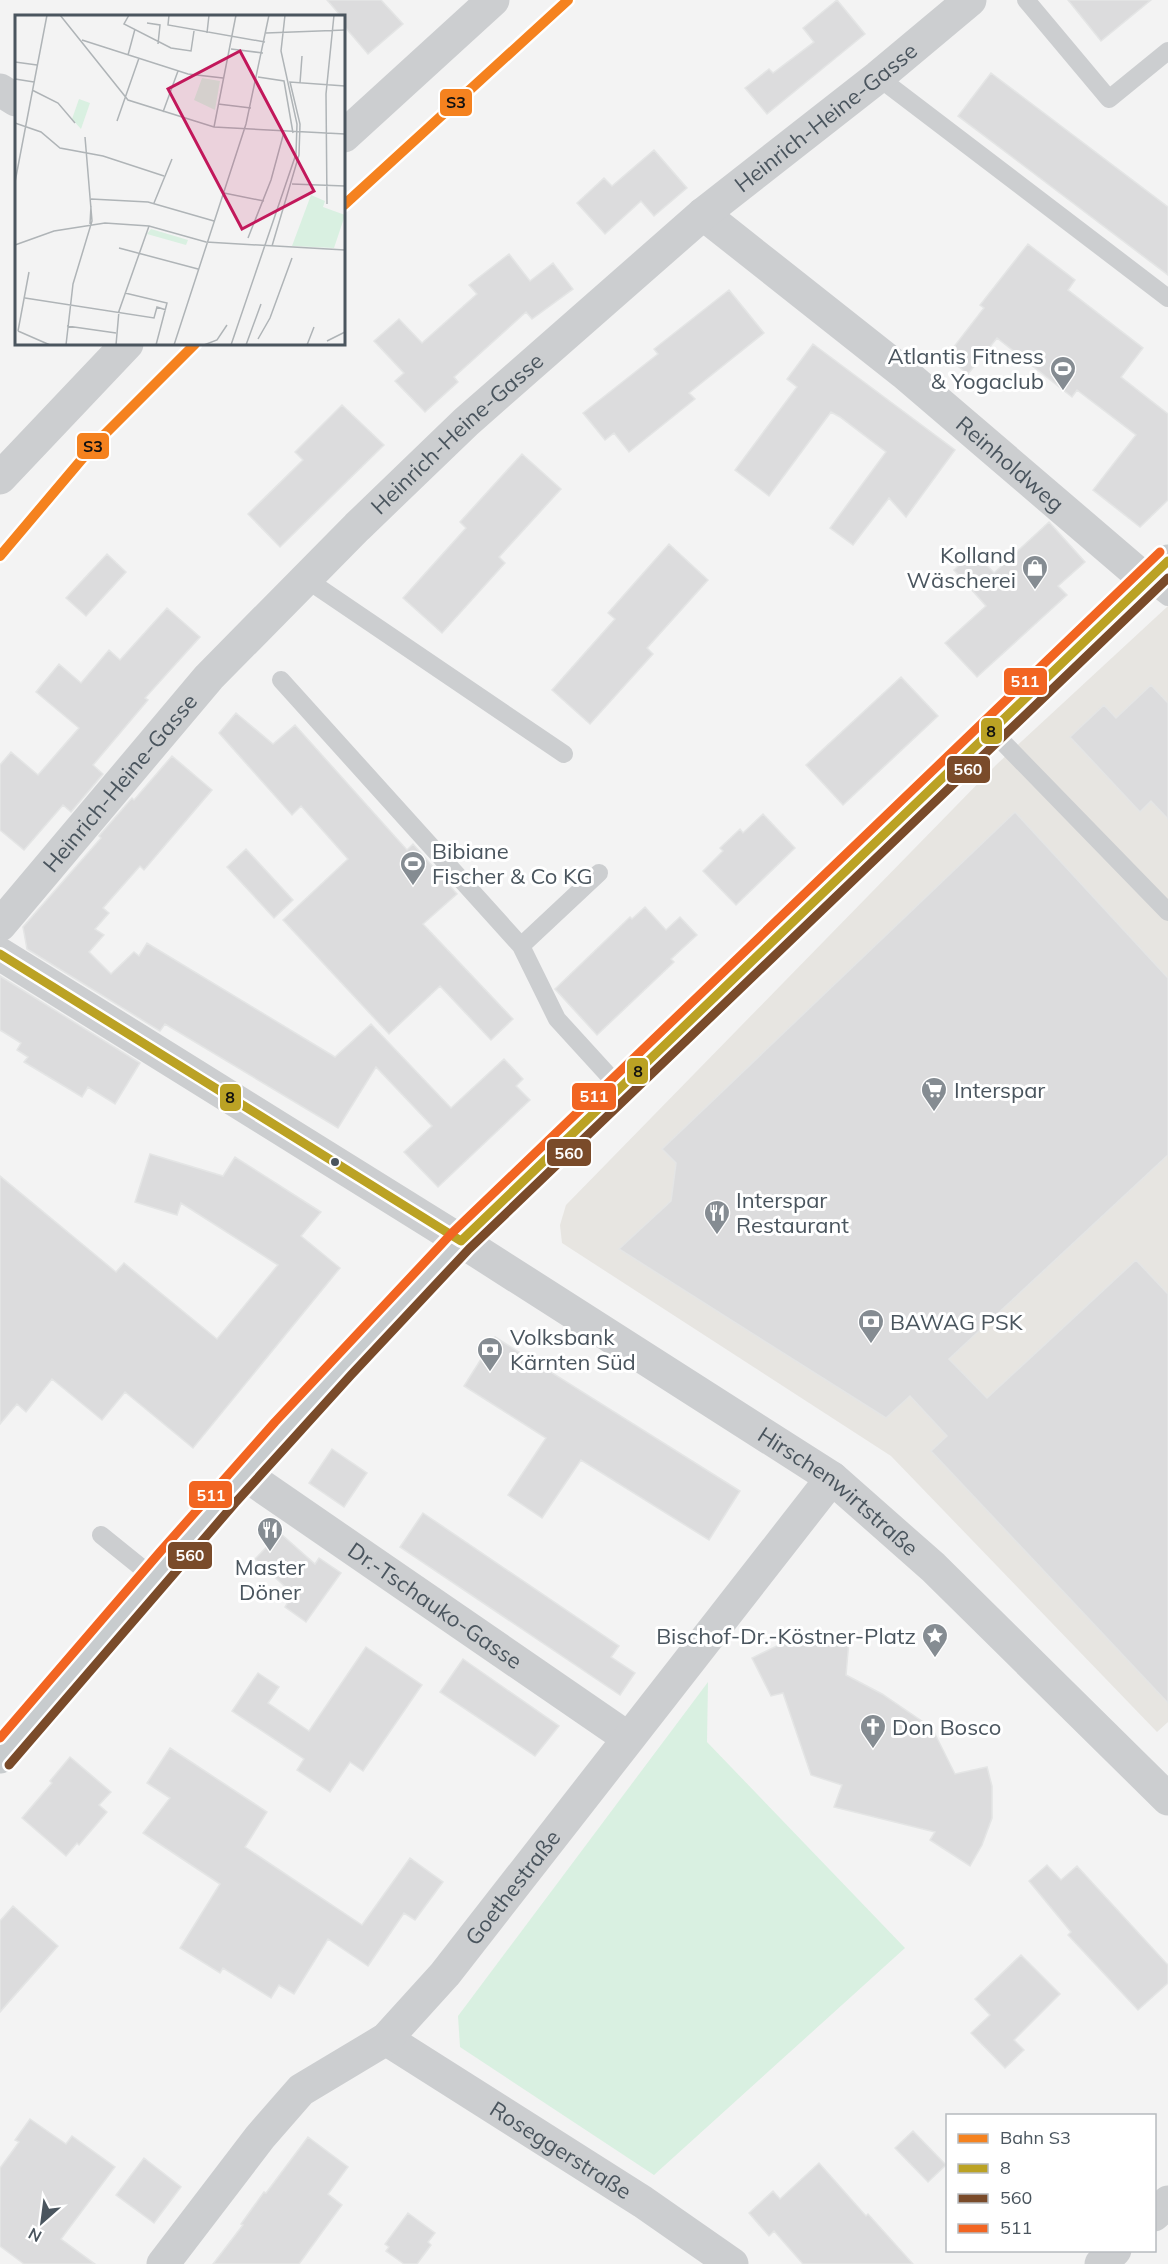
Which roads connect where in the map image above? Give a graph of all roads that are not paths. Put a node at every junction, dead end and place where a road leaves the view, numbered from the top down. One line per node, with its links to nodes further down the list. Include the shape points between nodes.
1 (493, 0): 8 (street)
2 (970, 0): 5 (street, Heinrich-Heine-Gasse)
3 (1026, 0): 4 (lane, via 1109,99)
4 (1168, 51)
5 (878, 77): 9 (street, Heinrich-Heine-Gasse); 10 (lane)
6 (0, 90): 7 (street)
7 (15, 99)
8 (345, 135)
9 (704, 214): 13 (street, Heinrich-Heine-Gasse, via 466,422); 14 (street, Reinholdweg)
10 (1168, 298)
11 (126, 345): 12 (street)
12 (0, 478)
13 (306, 579): 17 (lane); 20 (street, Heinrich-Heine-Gasse, via 209,677)
14 (1161, 580): 16 (main road)
15 (281, 680): 21 (lane)
16 (991, 730): 19 (lane); 23 (main road)
17 (564, 754)
18 (599, 873): 21 (lane)
19 (1168, 912)
20 (0, 925)
21 (521, 946): 23 (lane, via 557,1019)
22 (0, 954): 24 (street, Hirschenwirtstraße)
23 (620, 1088): 24 (main road)
24 (461, 1241): 25 (main road); 26 (street, Hirschenwirtstraße)
25 (244, 1474): 28 (main road); 29 (street, Dr.-Tschauko-Gasse)
26 (832, 1478): 29 (street, Goethestraße); 31 (street, Hirschenwirtstraße, via 933,1568)
27 (101, 1535): 28 (lane)
28 (153, 1577): 30 (main road)
29 (628, 1738): 32 (street, Goethestraße, via 445,1974)
30 (0, 1757)
31 (1168, 1799)
32 (386, 2038): 36 (street, Goethestraße, via 301,2090 260,2137); 37 (street, Roseggerstraße, via 643,2202)
33 (1168, 2202): 34 (street)
34 (1156, 2214)
35 (1114, 2252): 38 (street)
36 (164, 2264)
37 (732, 2264)
38 (1101, 2264)

